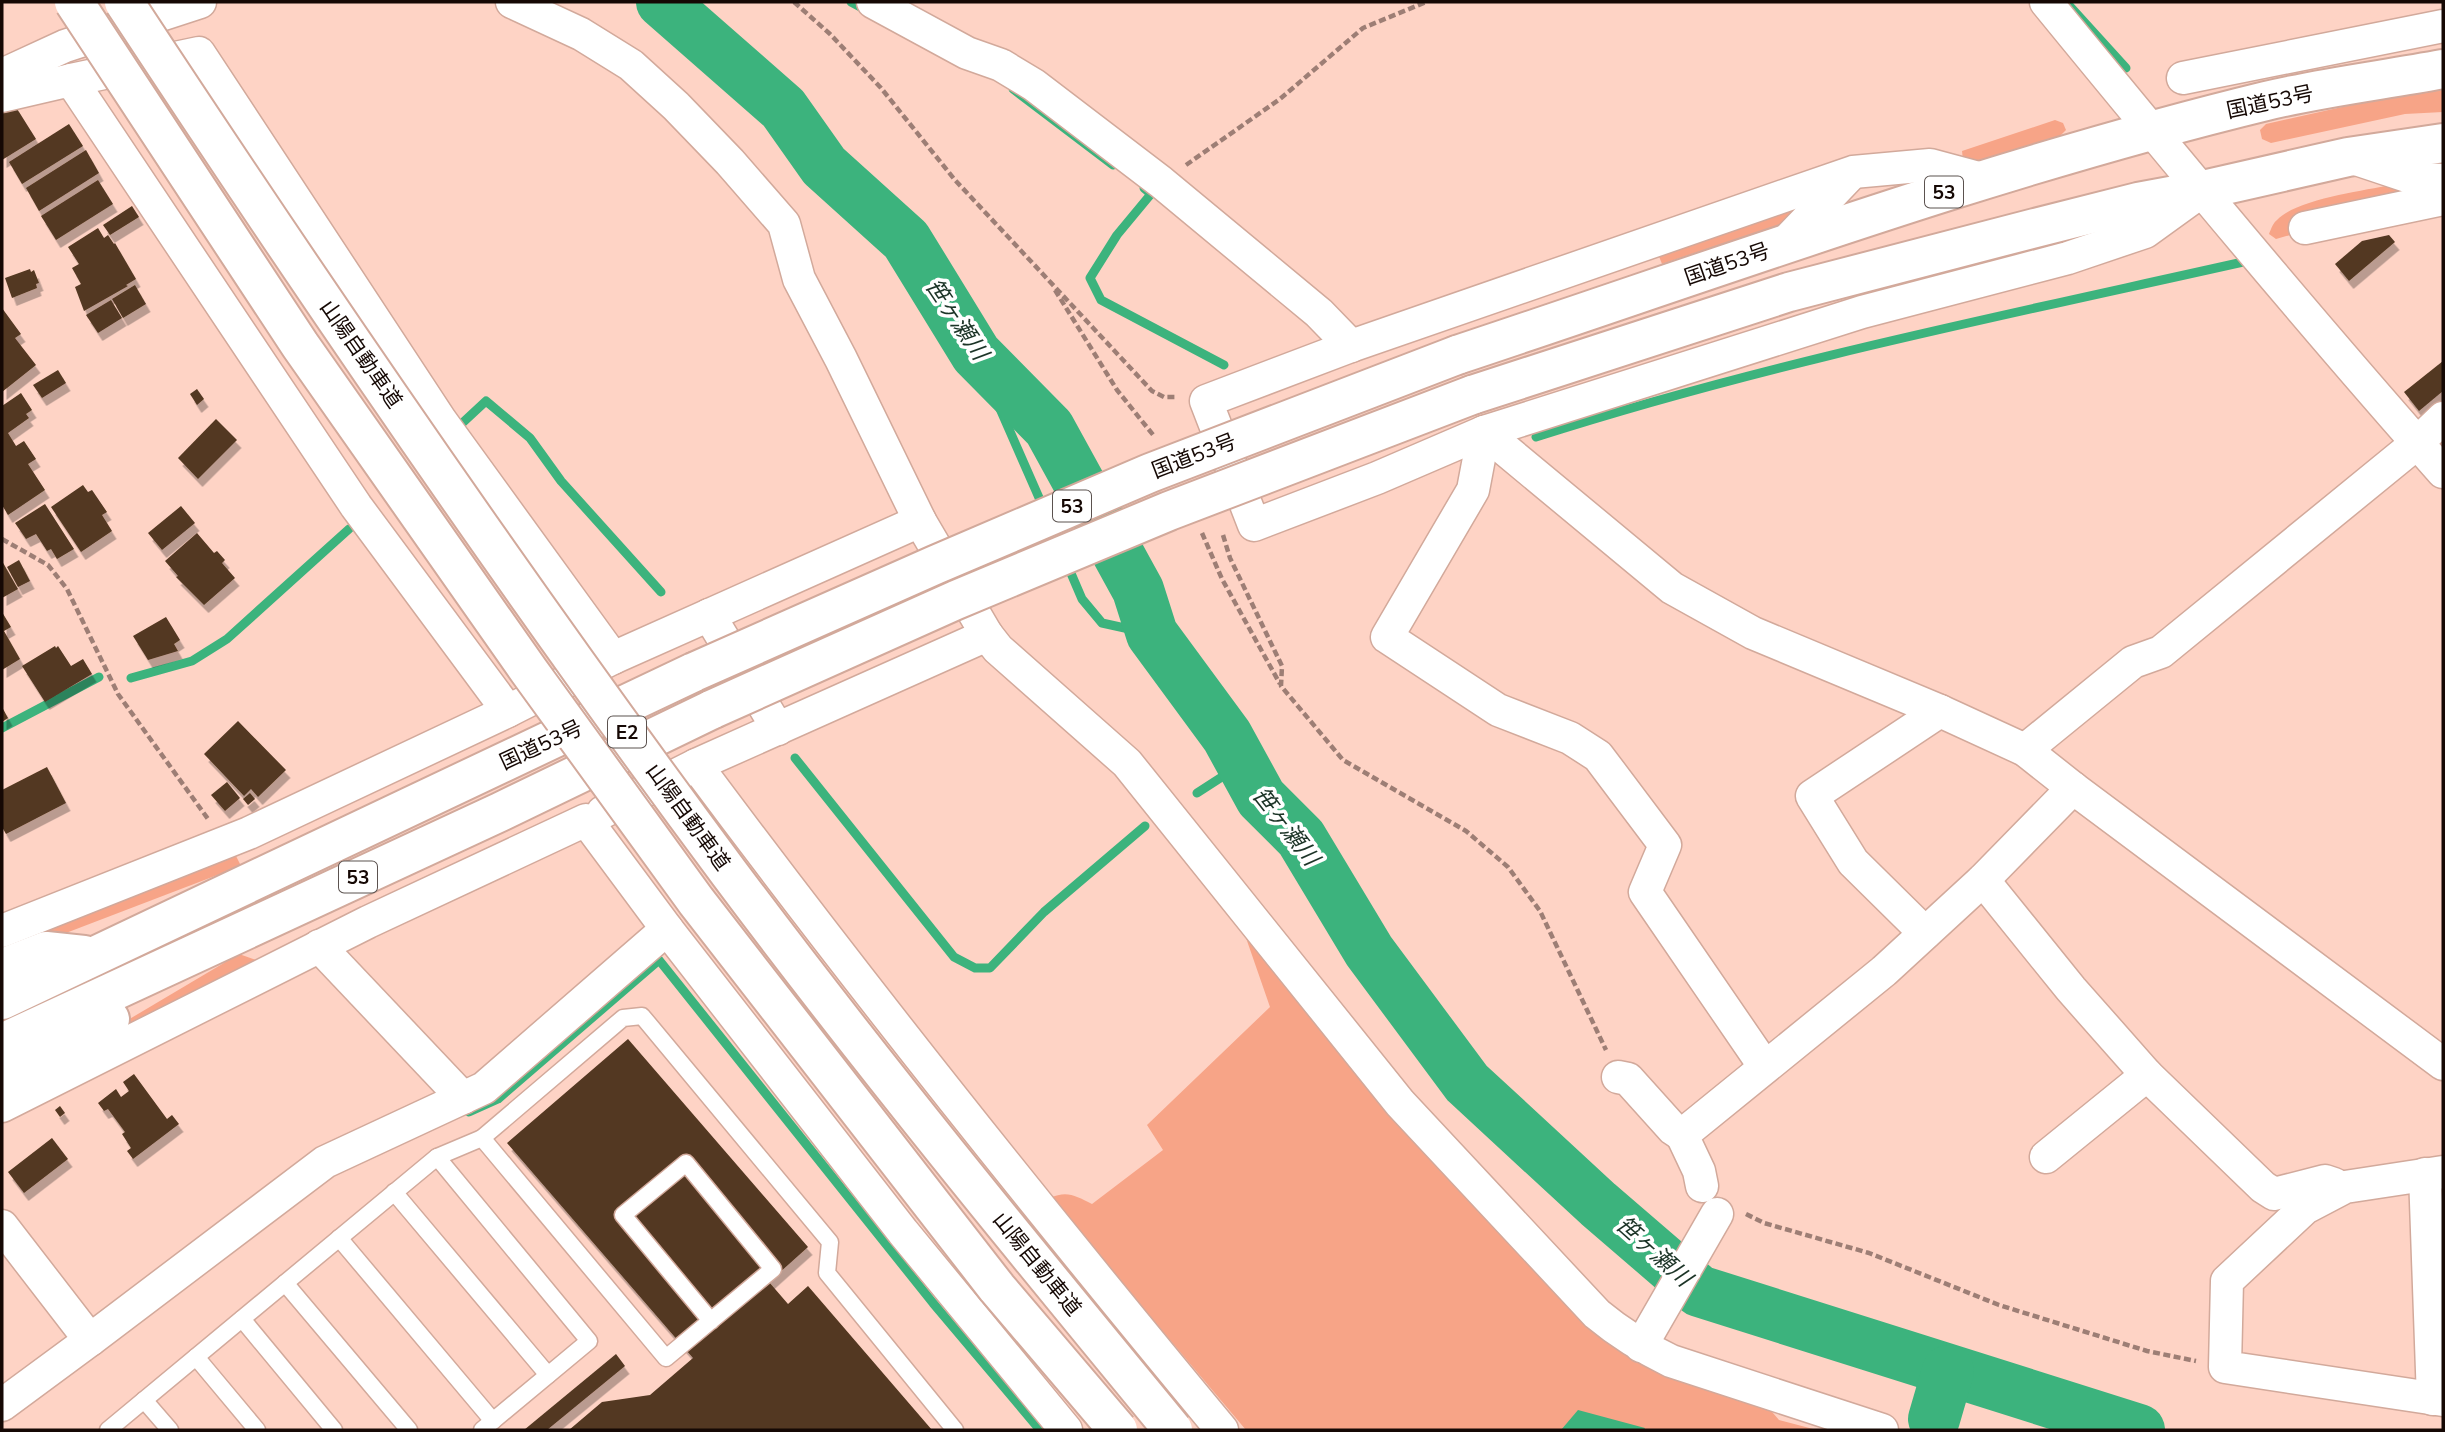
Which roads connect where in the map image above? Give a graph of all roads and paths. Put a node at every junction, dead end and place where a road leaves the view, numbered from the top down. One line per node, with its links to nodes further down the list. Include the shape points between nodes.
1 (74, 2): 101 (highway, 山陽自動車道 / E2, bridge, via 300,345 696,901 998,1288)
2 (124, 2): 102 (highway, 山陽自動車道 / E2, bridge, via 352,342 731,876 1032,1259)
3 (200, 2): 13 (street, via 65,46)
4 (514, 2): 37 (street, via 581,34 631,65 730,162 784,224 799,279)
5 (794, 2): 29 (path, via 881,88 955,180)
6 (873, 2): 24 (street, via 1034,85)
7 (1426, 2): 24 (path, via 1363,28 1280,99)
8 (2046, 2): 18 (street)
9 (2428, 29): 10 (street); 11 (street)
10 (2350, 45): 14 (street); 17 (street)
11 (2443, 51)
12 (2443, 69): 17 (highway, 国道53号 / 53)
13 (2, 75)
14 (2183, 78)
15 (71, 80): 16 (street); 43 (street, via 200,53 441,421); 45 (street, via 356,506)
16 (2, 96)
17 (2269, 100): 18 (highway, 国道53号 / 53)
18 (2152, 131): 22 (highway, 国道53号 / 53); 25 (street)
19 (2443, 143): 20 (highway, 国道53号 / 53)
20 (2348, 157): 23 (street, via 2416,179); 25 (highway, 国道53号 / 53)
21 (1853, 172): 22 (street, via 1930,165); 28 (street); 30 (street)
22 (1982, 179): 28 (highway, 国道53号 / 53)
23 (2443, 180)
24 (1161, 182): 30 (street, via 1319,313)
25 (2203, 190): 33 (street, via 2145,232 2068,258 1862,312); 35 (street, via 2250,251); 57 (highway, 国道53号 / 53, bridge, via 2126,205 1789,292 1472,395 1169,511 956,600 713,709)
26 (2443, 199): 27 (street)
27 (2305, 228)
28 (1784, 244): 59 (highway, 国道53号 / 53, bridge, via 1457,355 1150,473 694,672)
29 (1049, 281): 31 (path, via 1152,391 1177,397); 34 (path, via 1117,390)
30 (1351, 346): 33 (street, via 1206,401 1254,525)
31 (1181, 409)
32 (2443, 418): 35 (street)
33 (1484, 432): 46 (street, via 1672,588 1753,633); 64 (street, via 1473,490 1387,637 1498,710 1570,738 1598,756 1665,845 1645,892)
34 (1159, 442)
35 (2417, 443): 36 (street); 48 (street, via 2161,652 2133,662)
36 (2443, 472)
37 (920, 522): 41 (street); 42 (street)
38 (1199, 526): 44 (path, via 1222,579)
39 (1222, 533): 44 (path, via 1282,666)
40 (2, 539): 52 (path, via 48,565 67,589 118,694)
41 (709, 615): 43 (street); 47 (street)
42 (987, 635): 47 (street); 85 (street, via 1127,763 1399,1103 1597,1314)
43 (613, 658): 45 (street)
44 (1281, 686): 66 (path, via 1343,760 1466,831 1508,867 1540,911)
45 (508, 711): 52 (street)
46 (1940, 711): 48 (street); 56 (street, via 1812,796 1853,862)
47 (778, 729): 49 (street)
48 (2025, 750): 50 (street)
49 (696, 765): 51 (street); 103 (street, via 905,1039)
50 (2073, 788): 53 (street); 63 (street)
51 (586, 820): 54 (street); 58 (street)
52 (224, 843): 55 (street)
53 (1983, 880): 56 (street); 65 (street)
54 (667, 929): 68 (street, via 484,1088); 100 (street, via 903,1232)
55 (2, 931)
56 (1924, 933): 64 (street)
57 (237, 934): 62 (highway, 国道53号 / 53); 67 (highway, 53, via 107,1021)
58 (319, 946): 68 (street); 69 (street)
59 (96, 956): 60 (highway, via 46,951); 61 (highway, 国道53号 / 53)
60 (2, 968)
61 (2, 1000)
62 (2, 1043)
63 (2443, 1064)
64 (1765, 1067): 70 (street)
65 (2147, 1075): 73 (street); 76 (street, via 2263,1188 2274,1194 2325,1181)
66 (1618, 1077): 70 (street, via 1628,1079)
67 (2, 1078)
68 (463, 1098): 84 (street, via 325,1162)
69 (2, 1106)
70 (1682, 1135): 75 (street)
71 (482, 1138): 72 (lane); 83 (lane, via 666,1358); 99 (lane, via 623,1018 642,1016 830,1242 827,1273)
72 (437, 1157): 77 (lane); 88 (lane, via 589,1341)
73 (2046, 1157)
74 (2434, 1173): 76 (street); 90 (street)
75 (1702, 1186)
76 (2345, 1187): 87 (street, via 2305,1208 2227,1280)
77 (394, 1192): 80 (lane); 88 (lane)
78 (1731, 1214): 85 (street); 87 (path, via 1869,1253 1999,1305 2147,1351)
79 (2, 1227): 84 (street)
80 (339, 1238): 81 (lane); 93 (lane)
81 (285, 1283): 82 (lane); 98 (lane)
82 (242, 1319): 86 (lane); 97 (lane)
83 (711, 1321): 83 (lane, via 773,1269 686,1163 624,1215)
84 (90, 1340): 92 (street)
85 (1644, 1343): 91 (street, via 1671,1361)
86 (196, 1357): 89 (lane); 96 (lane)
87 (2225, 1367): 90 (street)
88 (548, 1375): 93 (lane)
89 (144, 1400): 94 (lane); 95 (lane)
90 (2438, 1400)
91 (1803, 1403): 104 (street, via 1803,1413); 105 (street)
92 (2, 1405)
93 (487, 1426)
94 (108, 1430)
95 (170, 1430)
96 (257, 1430)
97 (334, 1430)
98 (409, 1430)
99 (955, 1430)
100 (1066, 1430)
101 (1118, 1430)
102 (1173, 1430)
103 (1222, 1430)
104 (1833, 1430)
105 (1882, 1430)

